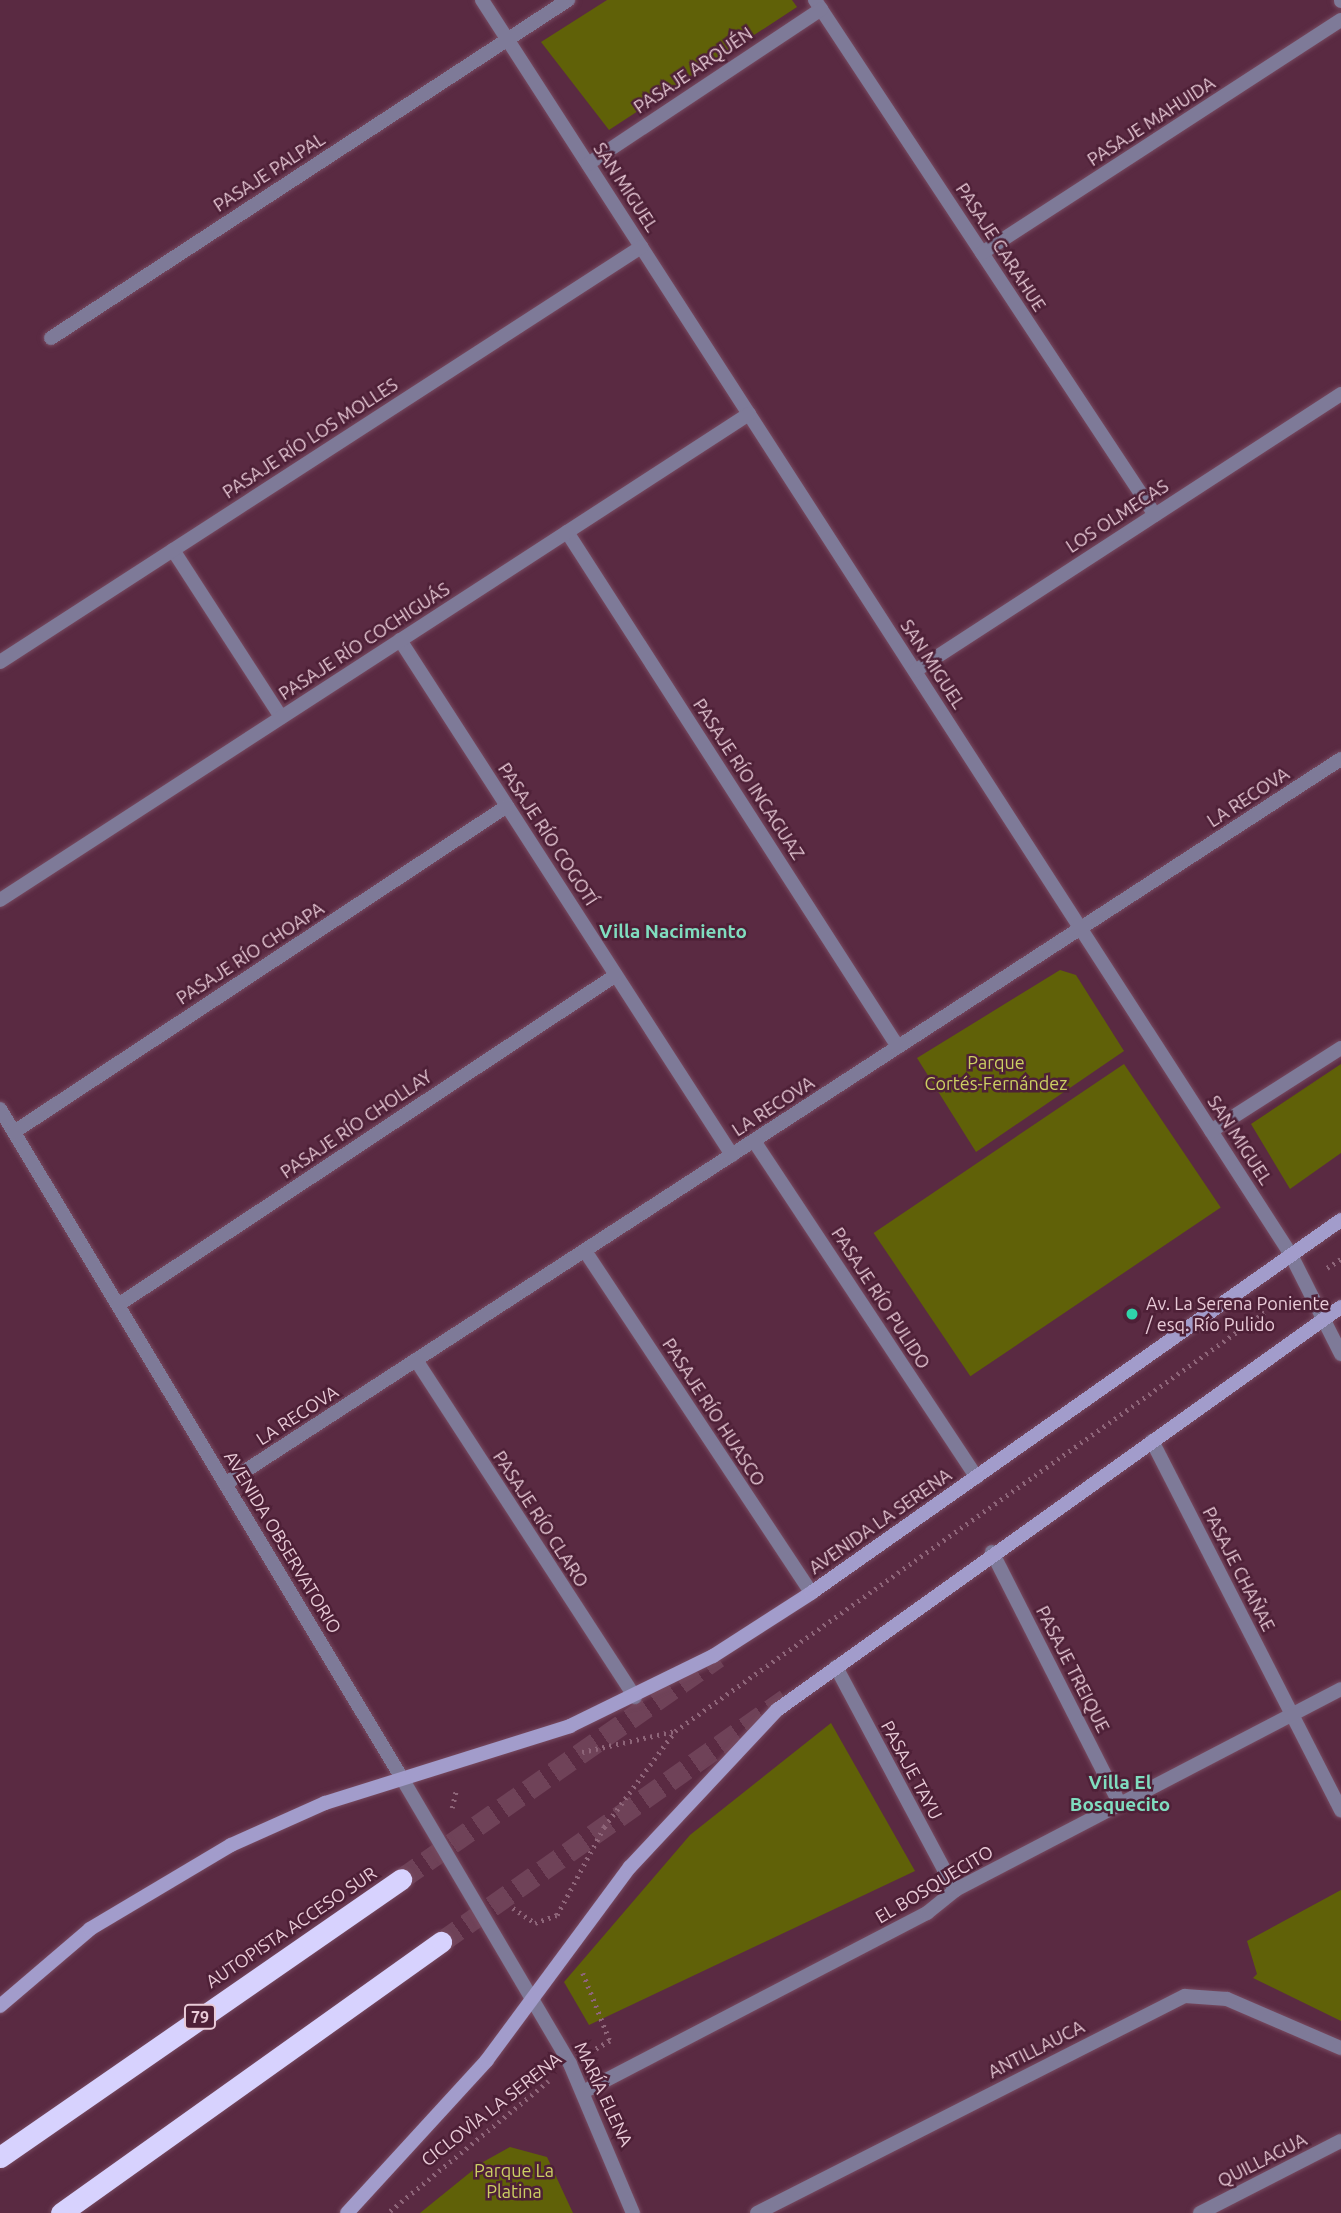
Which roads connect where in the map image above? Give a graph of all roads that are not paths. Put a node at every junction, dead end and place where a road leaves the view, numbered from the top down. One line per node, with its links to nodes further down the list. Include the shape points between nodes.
1 (482, 0): 5 (street, SAN MIGUEL)
2 (568, 0): 5 (street)
3 (818, 4): 6 (street, PASAJE ARQUÉN); 8 (street, PASAJE CARAHUE)
4 (1341, 20): 8 (street, PASAJE MAHUIDA)
5 (508, 40): 6 (street, SAN MIGUEL); 9 (street, PASAJE PALPAL)
6 (587, 164): 7 (street, SAN MIGUEL)
7 (641, 247): 11 (street, SAN MIGUEL); 14 (street, PASAJE RÍO LOS MOLLES)
8 (982, 253): 12 (street, PASAJE CARAHUE)
9 (51, 338)
10 (1341, 394): 12 (street, LOS OLMECAS)
11 (749, 414): 13 (street, PASAJE RÍO COCHIGUÁS); 17 (street, SAN MIGUEL)
12 (1155, 515): 17 (street, LOS OLMECAS)
13 (568, 532): 15 (street, PASAJE RÍO COCHIGUÁS); 24 (street, PASAJE RÍO INCAGUAZ)
14 (173, 550): 16 (street, PASAJE RÍO LOS MOLLES); 18 (street)
15 (400, 640): 18 (street, PASAJE RÍO COCHIGUÁS); 20 (street, PASAJE RÍO COGOTÍ)
16 (0, 662)
17 (915, 671): 22 (street, SAN MIGUEL)
18 (281, 717): 21 (street, PASAJE RÍO COCHIGUÁS)
19 (1341, 759): 22 (street, LA RECOVA)
20 (507, 806): 23 (street, PASAJE RÍO COGOTÍ); 28 (street, PASAJE RÍO CHOAPA)
21 (0, 900)
22 (1080, 928): 24 (street, LA RECOVA); 27 (street, SAN MIGUEL)
23 (616, 975): 30 (street, PASAJE RÍO COGOTÍ); 34 (street, PASAJE RÍO CHOLLAY)
24 (898, 1047): 29 (street, LA RECOVA)
25 (1341, 1048): 27 (street)
26 (0, 1109): 28 (street, AVENIDA OBSERVATORIO)
27 (1212, 1131): 33 (street, SAN MIGUEL)
28 (14, 1132): 34 (street, AVENIDA OBSERVATORIO)
29 (754, 1141): 30 (street, LA RECOVA); 41 (street, PASAJE RÍO PULIDO)
30 (732, 1155): 32 (street, LA RECOVA)
31 (1341, 1220): 33 (main road, AVENIDA LA SERENA)
32 (585, 1251): 39 (street, LA RECOVA); 44 (street, PASAJE RÍO HUASCO)
33 (1292, 1255): 36 (street, SAN MIGUEL); 41 (main road, AVENIDA LA SERENA)
34 (118, 1305): 42 (street, AVENIDA OBSERVATORIO)
35 (1341, 1307): 36 (main road)
36 (1324, 1320): 37 (street, SAN MIGUEL); 40 (main road)
37 (1338, 1338): 38 (street, SAN MIGUEL)
38 (1341, 1354)
39 (416, 1360): 42 (street, LA RECOVA); 47 (street, PASAJE RÍO CLARO)
40 (1152, 1441): 43 (main road); 48 (street, PASAJE CHAÑAE)
41 (976, 1477): 44 (main road, AVENIDA LA SERENA)
42 (225, 1484): 49 (street, AVENIDA OBSERVATORIO)
43 (992, 1552): 45 (main road); 50 (street, PASAJE TREIQUE)
44 (811, 1594): 47 (main road, AVENIDA LA SERENA)
45 (836, 1667): 53 (street, PASAJE TAYU); 55 (main road, via 777,1710 735,1751 629,1867)
46 (1341, 1689): 48 (street, EL BOSQUECITO)
47 (635, 1697): 49 (main road, AVENIDA LA SERENA, via 521,1744)
48 (1292, 1715): 50 (street, EL BOSQUECITO); 51 (street, PASAJE CHAÑAE)
49 (403, 1780): 55 (street, AVENIDA OBSERVATORIO); 56 (main road, AVENIDA LA SERENA, via 281,1821 183,1870 90,1929)
50 (1120, 1804): 53 (street, EL BOSQUECITO)
51 (1341, 1810)
52 (401, 1879): 60 (highway, AUTOPISTA ACCESO SUR / 79)
53 (955, 1890): 58 (street, EL BOSQUECITO, via 927,1913)
54 (441, 1942): 61 (highway)
55 (532, 1996): 58 (street, MARÍA ELENA); 62 (main road, via 441,2116)
56 (0, 2006)
57 (1341, 2048): 64 (street, ANTILLAUCA, via 1227,1999 1185,1996)
58 (583, 2092): 63 (street, MARÍA ELENA)
59 (1341, 2141): 65 (street, QUILLAGUA)
60 (0, 2157)
61 (61, 2213)
62 (347, 2213)
63 (633, 2213)
64 (757, 2213)
65 (1200, 2213)

